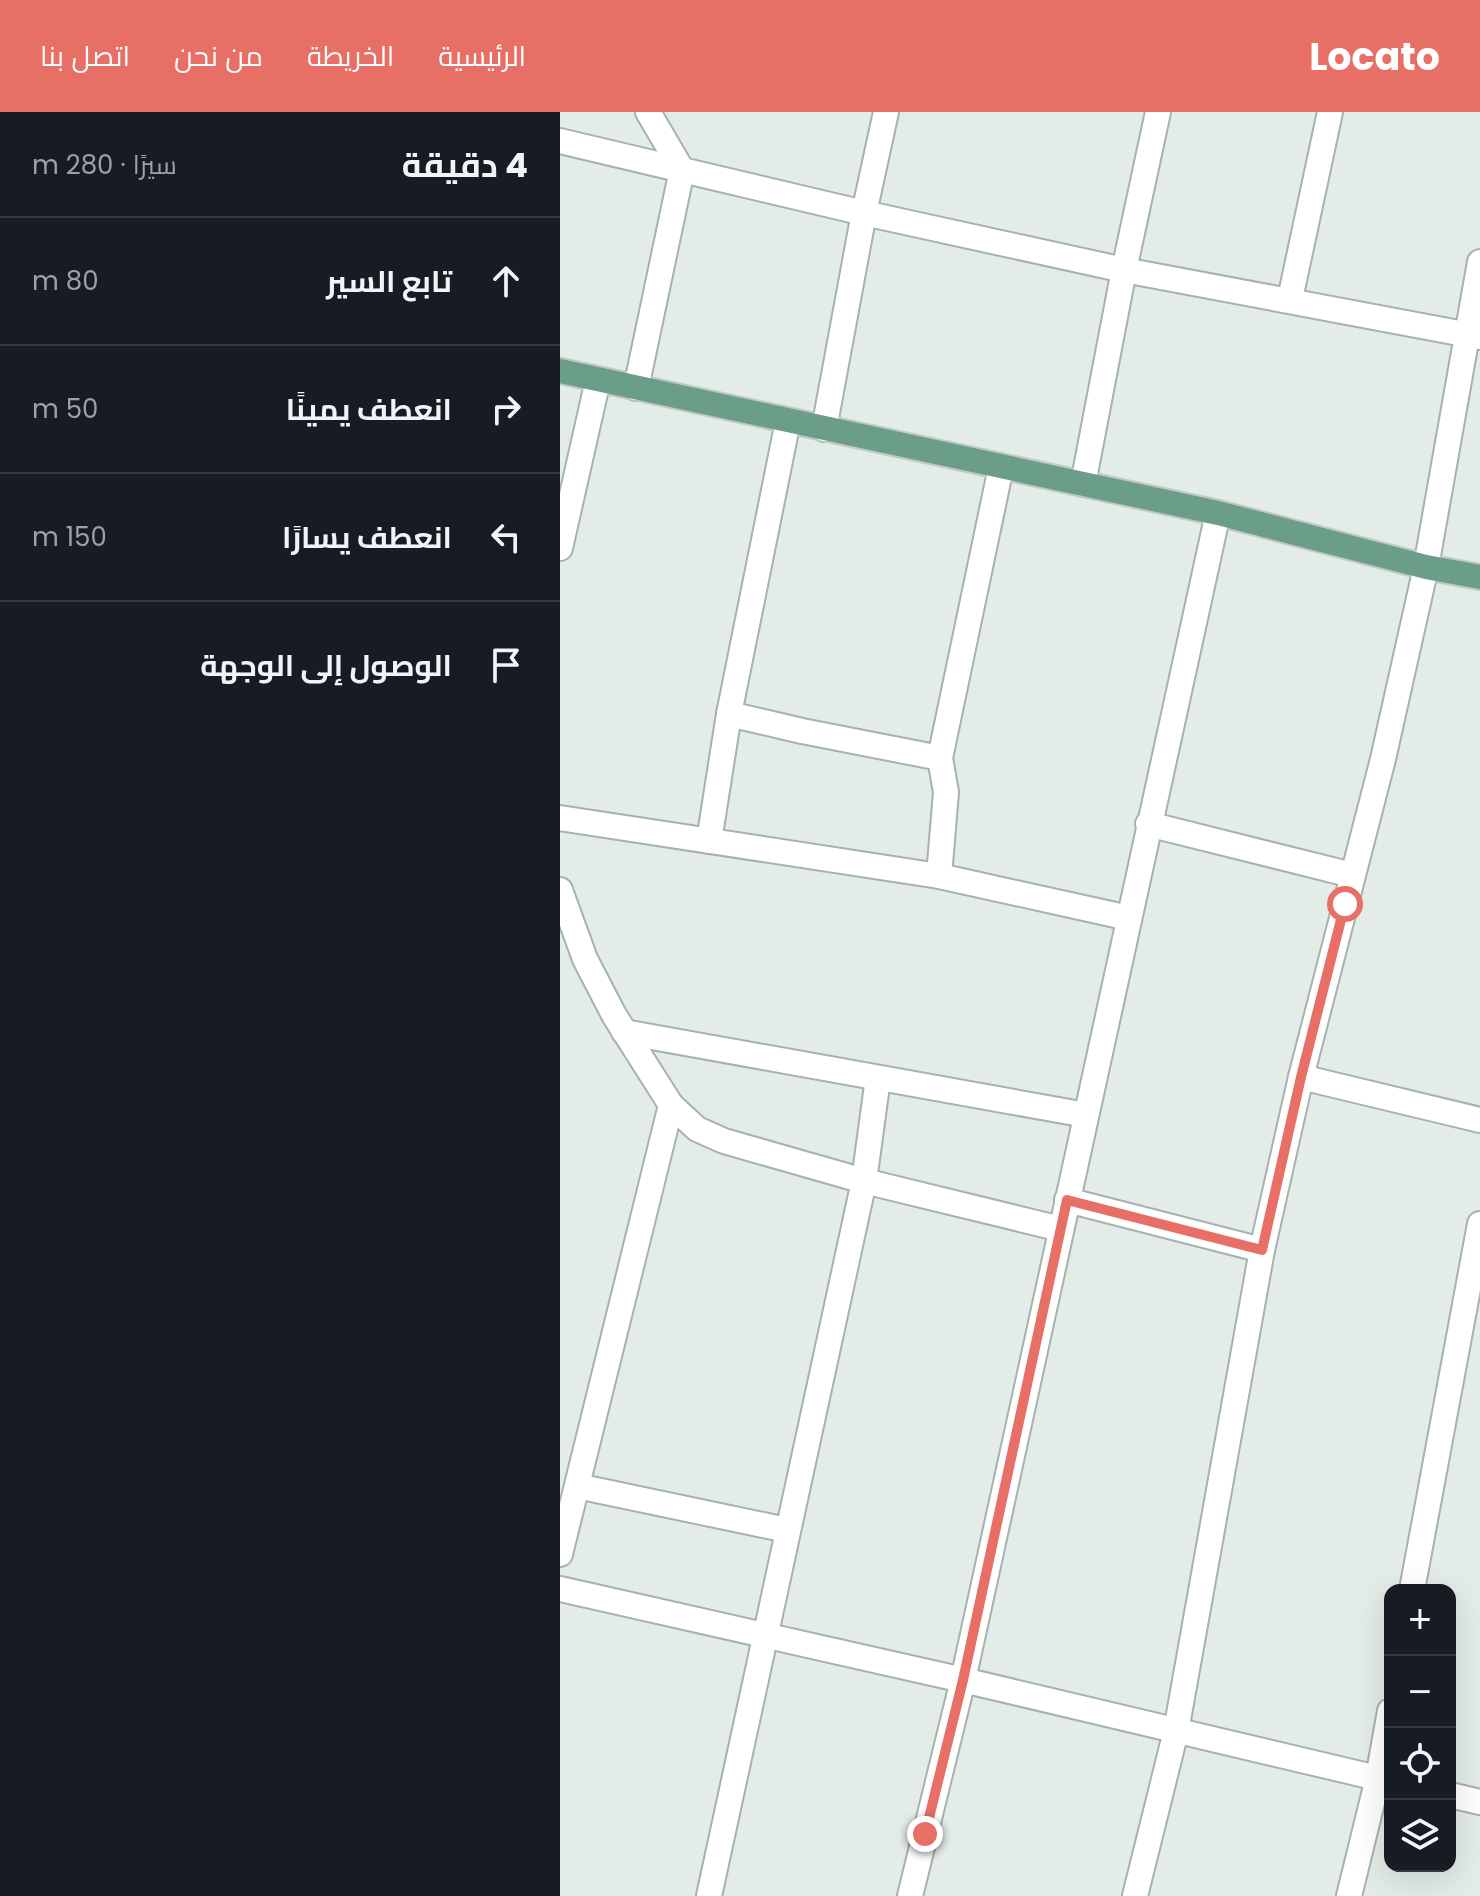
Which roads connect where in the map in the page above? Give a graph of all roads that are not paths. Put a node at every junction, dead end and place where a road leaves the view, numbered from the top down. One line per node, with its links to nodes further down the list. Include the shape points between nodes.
1 (648, 112): 6 (street)
2 (886, 112): 7 (street)
3 (1158, 112): 9 (street)
4 (1330, 112): 10 (street)
5 (560, 141): 6 (street)
6 (682, 170): 7 (street); 14 (street)
7 (864, 213): 9 (street); 16 (street)
8 (1480, 262): 11 (street)
9 (1124, 270): 10 (street); 18 (street)
10 (1290, 299): 11 (street)
11 (1473, 335): 21 (street)
12 (560, 371): 13 (main road)
13 (598, 380): 14 (main road); 20 (street)
14 (636, 388): 15 (main road)
15 (788, 421): 16 (main road); 23 (street)
16 (824, 429): 17 (main road)
17 (1001, 467): 18 (main road); 24 (street)
18 (1083, 484): 19 (main road)
19 (1218, 513): 21 (main road); 26 (street)
20 (560, 548)
21 (1426, 567): 22 (main road); 28 (street)
22 (1480, 577)
23 (729, 714): 24 (street); 27 (street)
24 (940, 758): 29 (street, via 946,792)
25 (560, 818): 27 (street)
26 (1148, 824): 28 (street); 31 (street)
27 (709, 841): 29 (street)
28 (1352, 875): 33 (street)
29 (939, 876): 31 (street)
30 (560, 890): 32 (street, via 585,959)
31 (1129, 918): 36 (street)
32 (624, 1032): 34 (street); 35 (street)
33 (1301, 1077): 37 (street); 42 (street)
34 (878, 1078): 36 (street); 38 (street)
35 (671, 1105): 38 (street, via 697,1129 724,1141); 44 (street)
36 (1086, 1115): 39 (street)
37 (1480, 1120)
38 (864, 1181): 41 (street); 45 (street)
39 (1067, 1200): 41 (street); 42 (street)
40 (1480, 1224): 43 (street)
41 (1061, 1229): 50 (street)
42 (1262, 1250): 51 (street)
43 (1475, 1277): 47 (street)
44 (577, 1486): 45 (street); 46 (street)
45 (787, 1530): 49 (street)
46 (560, 1554)
47 (1413, 1584)
48 (560, 1589): 49 (street)
49 (764, 1634): 50 (street); 55 (street)
50 (963, 1680): 51 (street); 56 (street)
51 (1176, 1731): 52 (street); 57 (street)
52 (1384, 1780): 58 (street)
53 (1456, 1796): 54 (street)
54 (1480, 1802)
55 (709, 1896)
56 (910, 1896)
57 (1135, 1896)
58 (1349, 1896)

